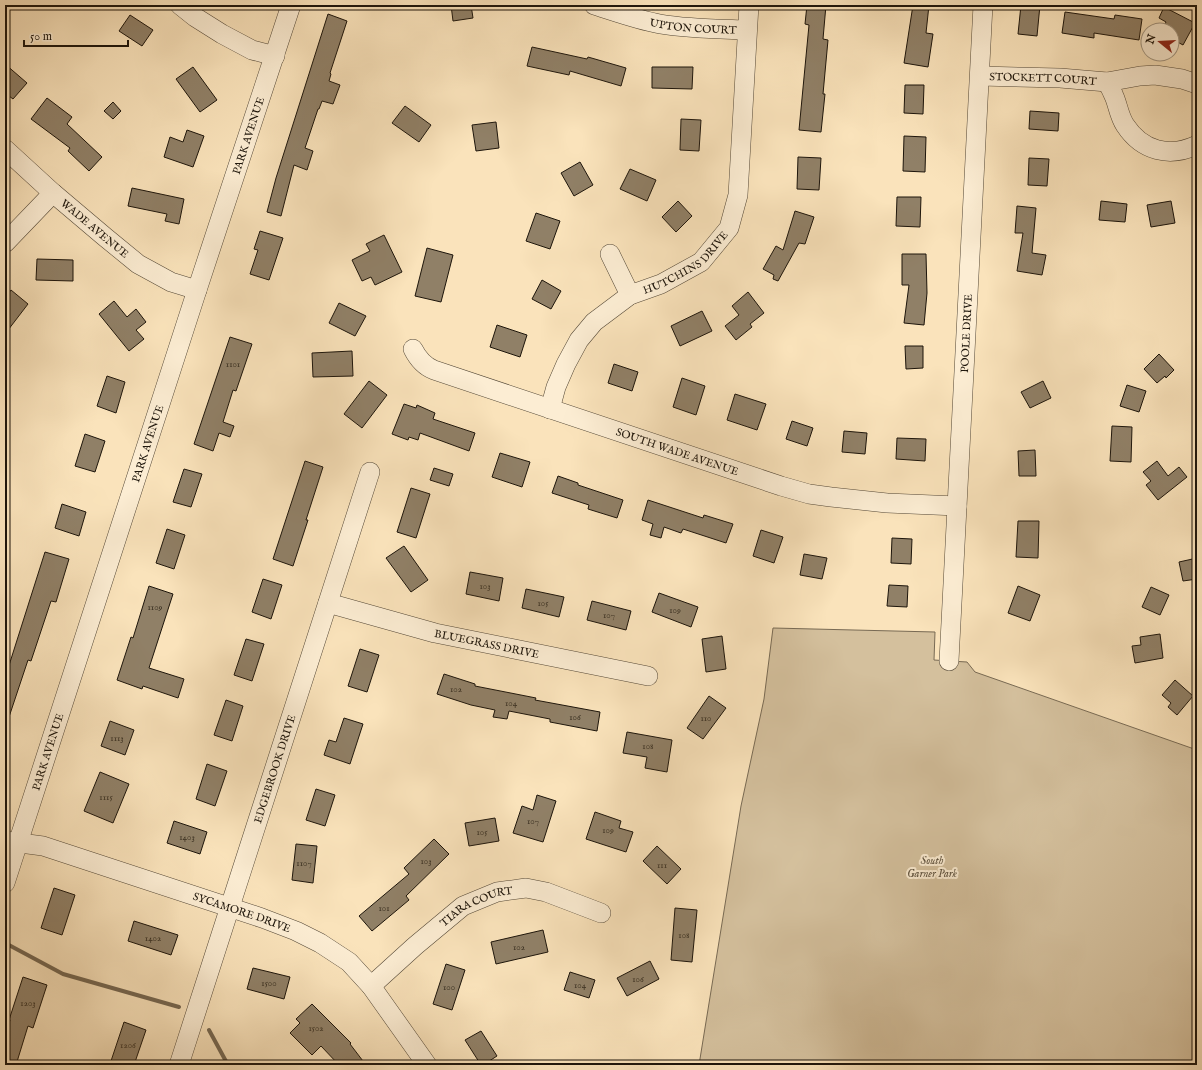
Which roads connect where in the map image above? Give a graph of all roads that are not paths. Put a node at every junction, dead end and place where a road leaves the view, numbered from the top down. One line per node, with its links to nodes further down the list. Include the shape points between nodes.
1 (180, 5): 7 (street, via 222,34 252,50)
2 (291, 5): 7 (street, PARK AVENUE)
3 (594, 5): 6 (street, UPTON COURT, via 660,24)
4 (749, 5): 6 (street, HUTCHINS DRIVE)
5 (983, 5): 8 (street, POOLE DRIVE)
6 (747, 30): 17 (street, HUTCHINS DRIVE, via 738,195 729,228 701,262 661,284)
7 (274, 56): 16 (street, PARK AVENUE)
8 (980, 76): 9 (street, STOCKETT COURT); 21 (street, POOLE DRIVE)
9 (1107, 82): 10 (street, STOCKETT COURT, via 1155,75); 11 (street, STOCKETT COURT, via 1125,124 1134,136 1146,145 1161,152 1174,152)
10 (1197, 84)
11 (1197, 145)
12 (5, 149): 13 (street, WADE AVENUE)
13 (53, 193): 14 (street); 16 (street, WADE AVENUE, via 138,264 171,282)
14 (5, 243)
15 (610, 254): 17 (street)
16 (197, 290): 25 (street, PARK AVENUE)
17 (630, 295): 19 (street, HUTCHINS DRIVE, via 594,322 579,340 556,387)
18 (413, 349): 19 (street, SOUTH WADE AVENUE, via 427,367)
19 (550, 409): 21 (street, SOUTH WADE AVENUE, via 809,494 887,503)
20 (370, 472): 22 (street, EDGEBROOK DRIVE)
21 (957, 506): 23 (street, POOLE DRIVE)
22 (328, 602): 24 (street, BLUEGRASS DRIVE, via 435,633); 27 (street, EDGEBROOK DRIVE)
23 (949, 661)
24 (648, 676)
25 (12, 842): 26 (street, PARK AVENUE); 27 (street, SYCAMORE DRIVE, via 43,846)
26 (5, 883)
27 (231, 908): 29 (street, SYCAMORE DRIVE, via 296,931 320,943 349,962); 30 (street, EDGEBROOK DRIVE)
28 (601, 913): 29 (street, TIARA COURT, via 546,892 526,888 497,892 463,906)
29 (371, 986): 31 (street, SYCAMORE DRIVE)
30 (179, 1065)
31 (427, 1065)

